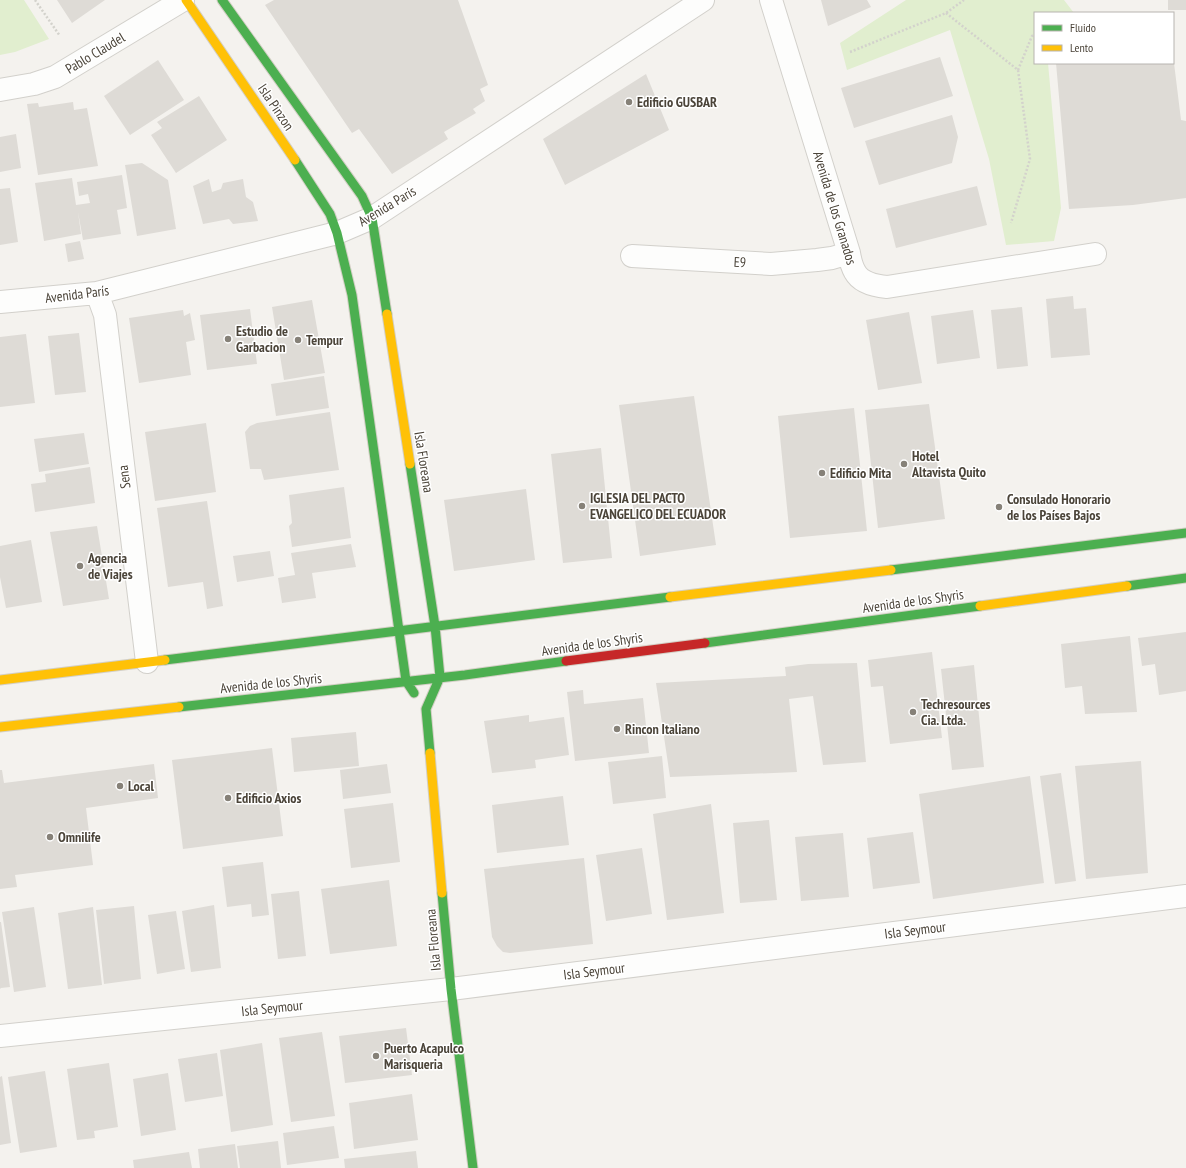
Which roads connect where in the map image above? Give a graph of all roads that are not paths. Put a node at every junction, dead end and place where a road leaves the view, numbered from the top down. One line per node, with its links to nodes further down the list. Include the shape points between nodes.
1 (182, 0): 6 (street, Pablo Claudel, via 55,77)
2 (186, 0): 8 (main road, Isla Pinzon, via 330,214)
3 (222, 0): 7 (main road, Isla Pinzon, via 362,196)
4 (703, 0): 7 (street, Avenida París)
5 (771, 0): 9 (street, Avenida de los Granados)
6 (0, 90)
7 (372, 218): 8 (street, Avenida París); 16 (main road, Isla Floreana)
8 (338, 233): 12 (street, Avenida París); 17 (main road, via 352,295)
9 (849, 253): 10 (street, Avenida de los Granados, via 855,272 861,279 878,286); 11 (street, E9, via 832,258 771,264)
10 (1095, 254)
11 (632, 256)
12 (97, 293): 13 (street, Avenida París); 18 (street, Sena, via 105,315)
13 (0, 302)
14 (1186, 533): 16 (main road)
15 (1186, 578): 19 (main road, Avenida de los Shyris)
16 (435, 626): 17 (main road); 19 (main road, Isla Floreana)
17 (399, 631): 18 (main road); 21 (main road)
18 (146, 662): 20 (main road)
19 (440, 677): 21 (main road, Avenida de los Shyris); 22 (main road, Isla Floreana)
20 (0, 680)
21 (406, 681): 22 (main road); 23 (main road, Avenida de los Shyris)
22 (422, 703): 25 (main road, Isla Floreana)
23 (0, 727)
24 (1186, 896): 25 (street, Isla Seymour)
25 (451, 989): 26 (street, Isla Seymour); 27 (main road, Isla Floreana)
26 (0, 1036)
27 (473, 1168)

